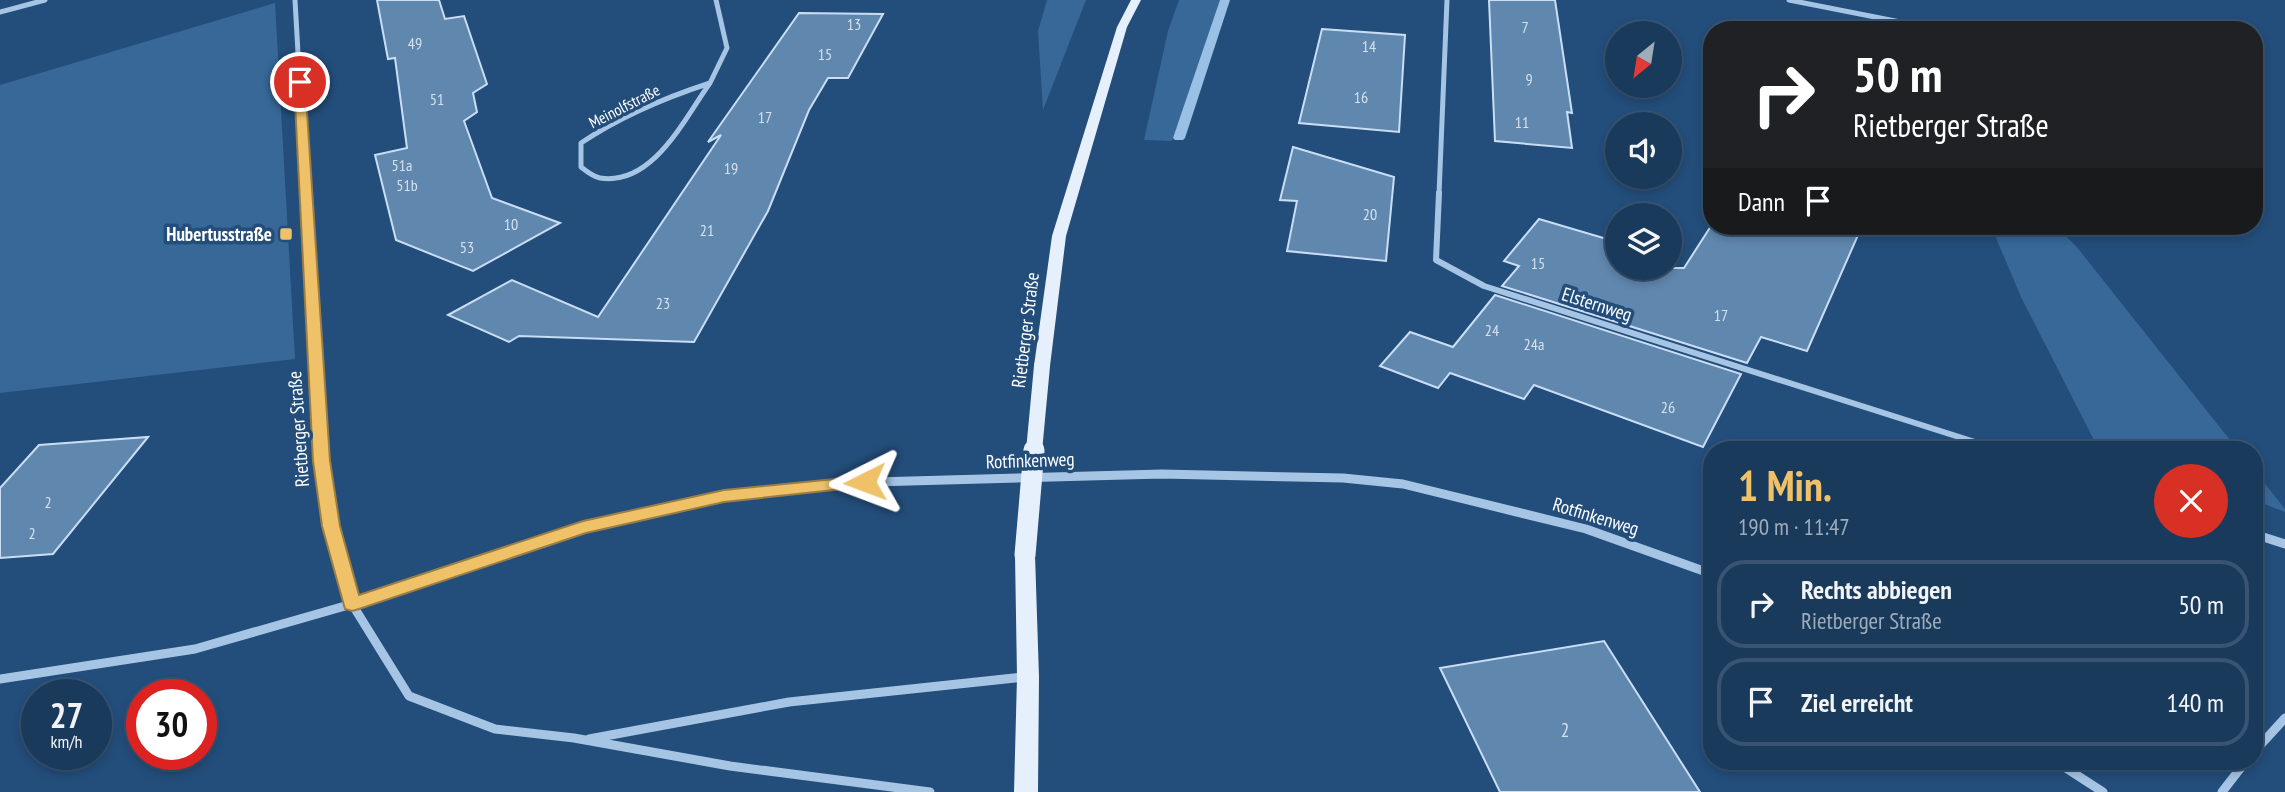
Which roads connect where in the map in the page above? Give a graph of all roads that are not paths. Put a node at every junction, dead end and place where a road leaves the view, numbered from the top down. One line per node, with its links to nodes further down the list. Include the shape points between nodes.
1 (45, 0): 7 (street)
2 (295, 0): 14 (street, Rietberger Straße, via 322,461 331,526)
3 (716, 0): 9 (street, Meinolfstraße, via 727,48)
4 (1136, 0): 15 (main road, Rietberger Straße, bridge, via 1122,27 1059,236 1025,555)
5 (1447, 0): 10 (street, Elsternweg, via 1436,260 1484,286)
6 (1788, 0): 8 (street)
7 (0, 12)
8 (1894, 21)
9 (710, 83): 9 (street, Meinolfstraße, via 653,162 628,176 598,178 582,167 581,143 605,126 661,99)
10 (1972, 441)
11 (2263, 537): 12 (street)
12 (2285, 544)
13 (1703, 571): 14 (street, Rotfinkenweg, via 1586,529 1404,484 1162,474 838,483 724,496 583,527)
14 (352, 604): 16 (street, via 195,649); 18 (street, Rietberger Straße, via 409,696 495,729)
15 (1028, 677): 18 (street, Rietberger Straße, via 789,702); 23 (main road, Rietberger Straße)
16 (0, 679)
17 (2285, 718): 19 (street)
18 (584, 740): 22 (street, Rietberger Straße, via 730,766)
19 (2263, 742)
20 (2069, 770): 24 (street)
21 (2239, 770): 25 (street)
22 (930, 792)
23 (1026, 792)
24 (2103, 792)
25 (2222, 792)

